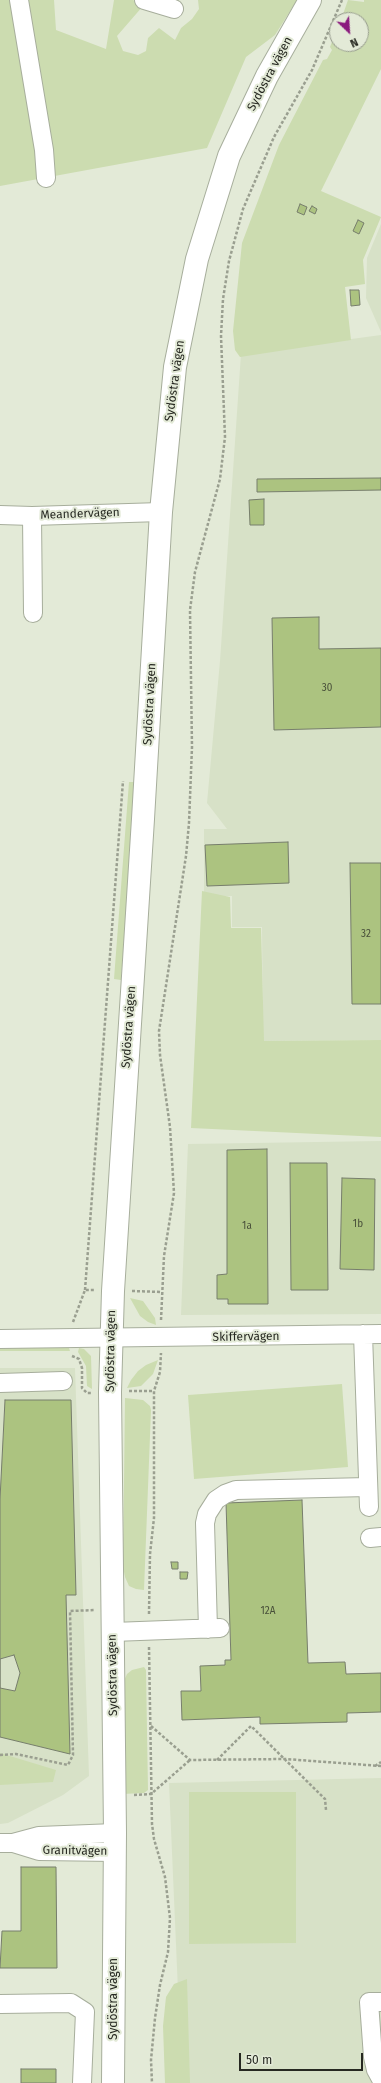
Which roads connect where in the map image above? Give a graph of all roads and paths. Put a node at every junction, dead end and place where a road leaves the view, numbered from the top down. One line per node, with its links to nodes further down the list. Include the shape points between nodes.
1 (19, 0): 6 (street, via 44,150)
2 (144, 0): 5 (street)
3 (310, 0): 7 (main road, Sydöstra vägen, via 267,76 230,156 197,259 175,367)
4 (342, 0): 17 (path, via 312,70 274,137 243,209 229,261 223,299 221,336 225,437 220,479 195,572 190,610 192,747 189,823 159,1032 170,1127 174,1193 164,1256)
5 (174, 9)
6 (46, 178)
7 (161, 512): 9 (street, Meandervägen); 16 (main road, Sydöstra vägen, via 117,1205)
8 (0, 515): 9 (street, Meandervägen)
9 (32, 516): 10 (street)
10 (33, 613)
11 (123, 781): 12 (path)
12 (85, 1290): 13 (path); 14 (path, via 73,1319)
13 (98, 1290)
14 (73, 1329)
15 (372, 1334): 17 (street, Skiffervägen); 23 (street)
16 (111, 1338): 17 (street, Skiffervägen); 18 (street, Skiffervägen); 22 (main road, Sydöstra vägen)
17 (161, 1338): 21 (path, via 160,1372)
18 (0, 1339)
19 (63, 1382): 20 (street)
20 (0, 1383)
21 (154, 1391): 22 (path); 26 (path, via 154,1518 150,1554)
22 (110, 1392): 27 (main road, Sydöstra vägen)
23 (368, 1487): 24 (street); 26 (street, via 236,1490 225,1494 216,1500 207,1514 205,1523 215,1628)
24 (369, 1507)
25 (95, 1610): 29 (path, via 70,1611 74,1755 68,1765 16,1754)
26 (149, 1631): 27 (street); 28 (path)
27 (113, 1632): 39 (main road, Sydöstra vägen)
28 (151, 1726): 31 (path); 36 (path)
29 (0, 1755)
30 (285, 1759): 32 (path); 32 (path, via 251,1726); 34 (path); 37 (path, via 325,1799)
31 (190, 1760): 32 (path); 36 (path)
32 (216, 1760)
33 (381, 1762): 34 (path)
34 (375, 1766): 35 (path)
35 (381, 1766)
36 (151, 1794): 45 (path, via 154,1839 165,1877 170,1918 168,1952 155,2018 151,2060)
37 (326, 1810)
38 (6, 1843): 39 (street, Granitvägen, via 39,1851)
39 (115, 1843): 44 (main road, Sydöstra vägen)
40 (381, 2002): 42 (street, via 369,2002 373,2057)
41 (0, 2004): 43 (street, via 71,2003 85,2012)
42 (381, 2079)
43 (82, 2083)
44 (113, 2083)
45 (152, 2083)

